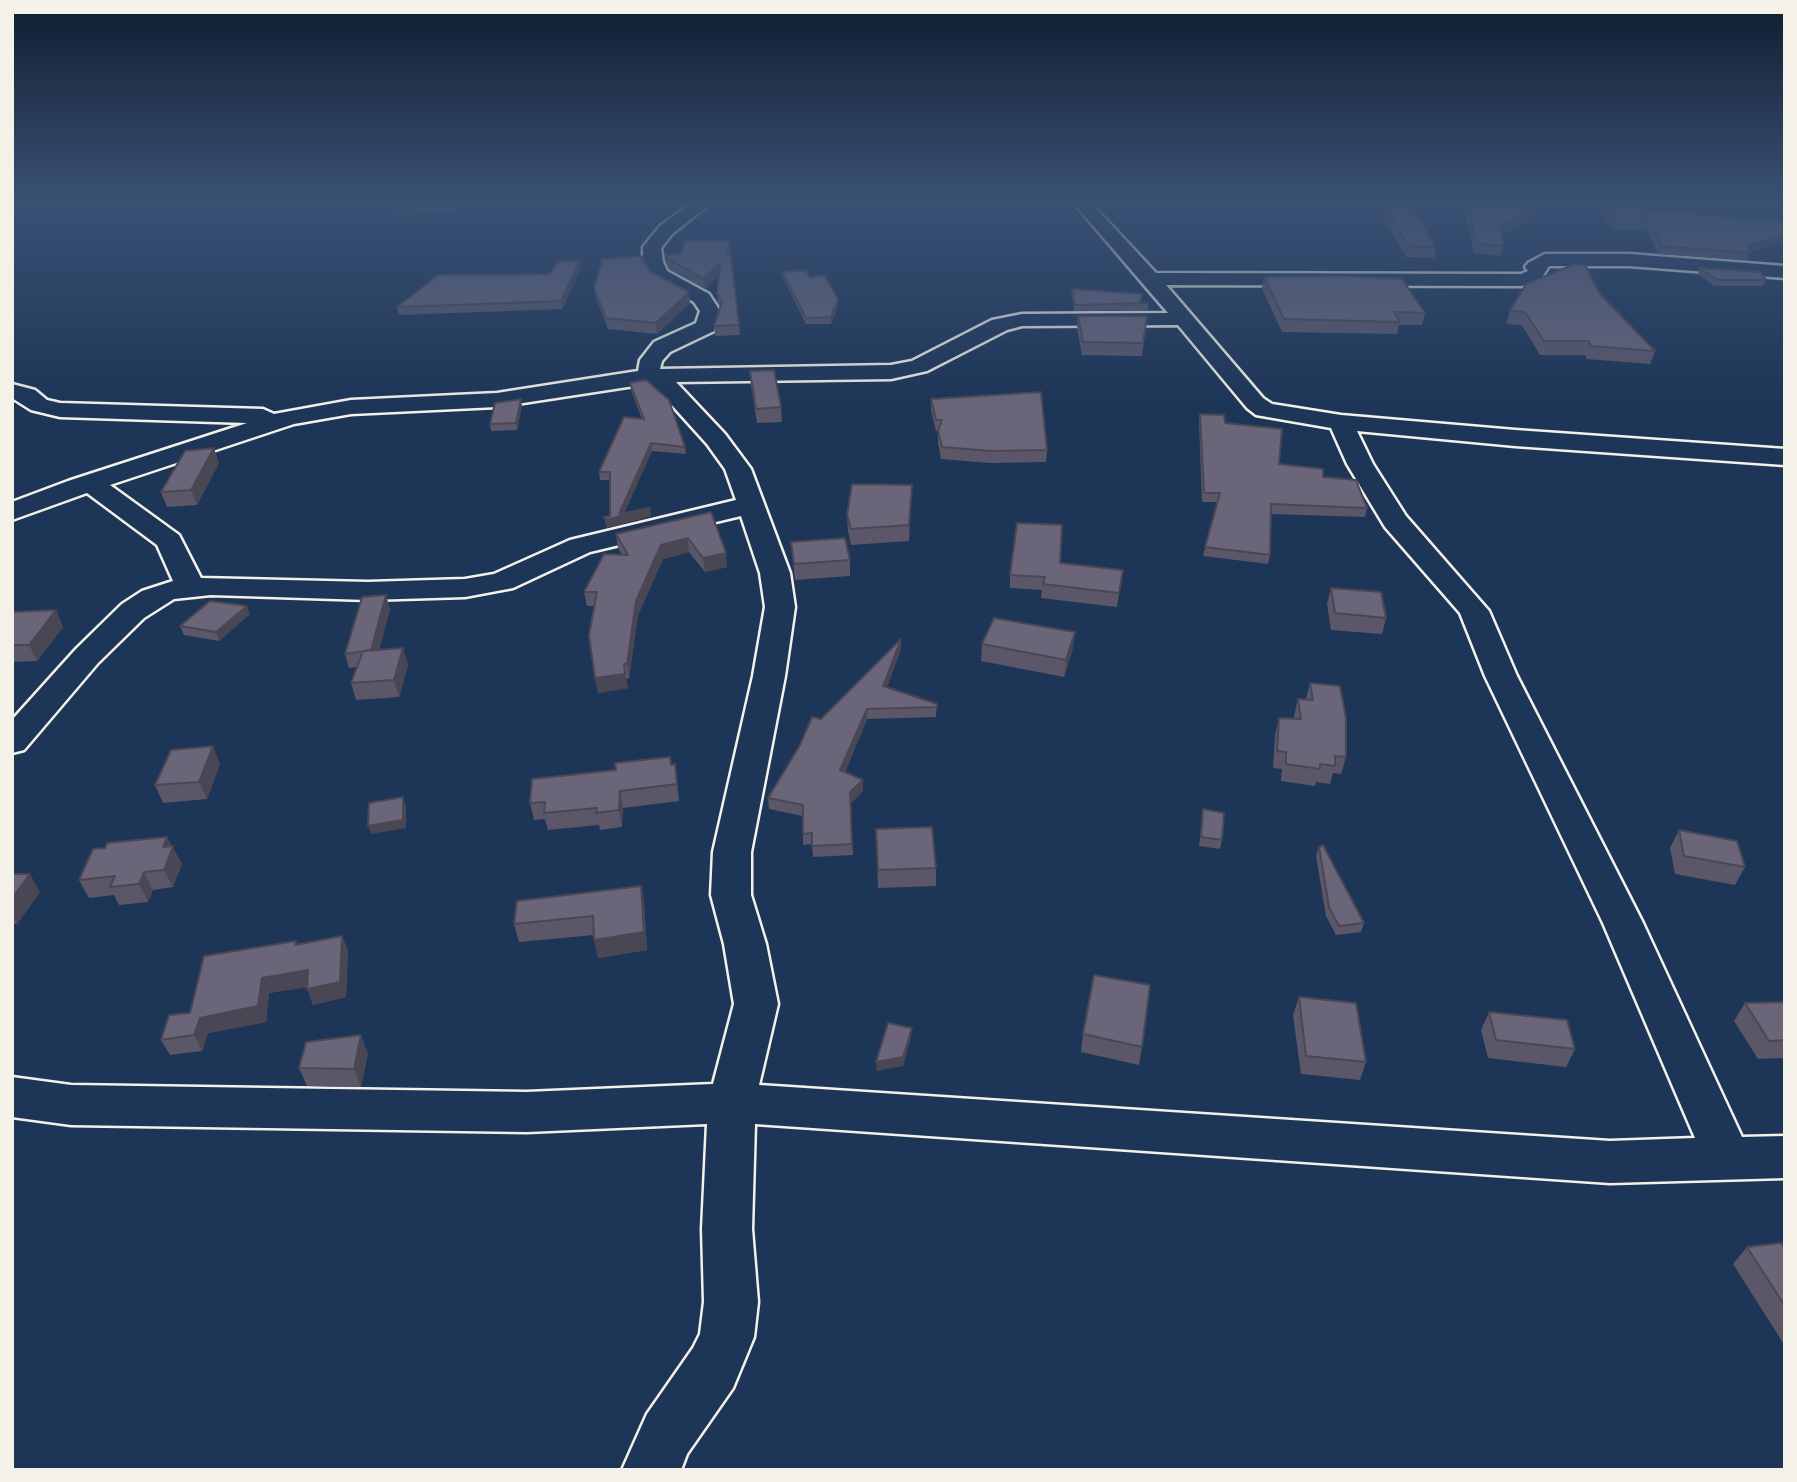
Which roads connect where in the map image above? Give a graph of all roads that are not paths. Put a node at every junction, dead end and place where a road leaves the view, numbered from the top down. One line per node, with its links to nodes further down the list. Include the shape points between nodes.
1 (657, 271): 6 (street, via 702,298 710,311 706,326 662,347 651,360)
2 (1143, 271): 4 (street)
3 (1537, 271): 4 (street, via 1521,280)
4 (1150, 279): 5 (street)
5 (1184, 319): 6 (street, via 1023,320 1000,325 919,366 891,372); 9 (street, via 1265,410)
6 (651, 376): 8 (street, via 542,395 351,407); 12 (street, via 716,439 738,469)
7 (12, 391): 8 (street, via 60,410)
8 (290, 417): 11 (street)
9 (1341, 422): 10 (street); 19 (street, via 1395,521 1474,611 1501,676 1623,923)
10 (1785, 457)
11 (91, 483): 13 (street); 14 (street, via 169,541)
12 (751, 505): 14 (street, via 580,546 502,582 465,588); 17 (street, via 775,573 780,607 732,852 731,895 756,1004)
13 (12, 512)
14 (191, 588): 15 (street, via 169,591 133,611 87,656)
15 (12, 743)
16 (12, 1097): 17 (street, via 71,1105 527,1112)
17 (732, 1103): 19 (street, via 1610,1162); 20 (street, via 727,1229 732,1302 727,1338 713,1368 667,1434)
18 (1785, 1157): 19 (street)
19 (1728, 1159)
20 (651, 1470)

